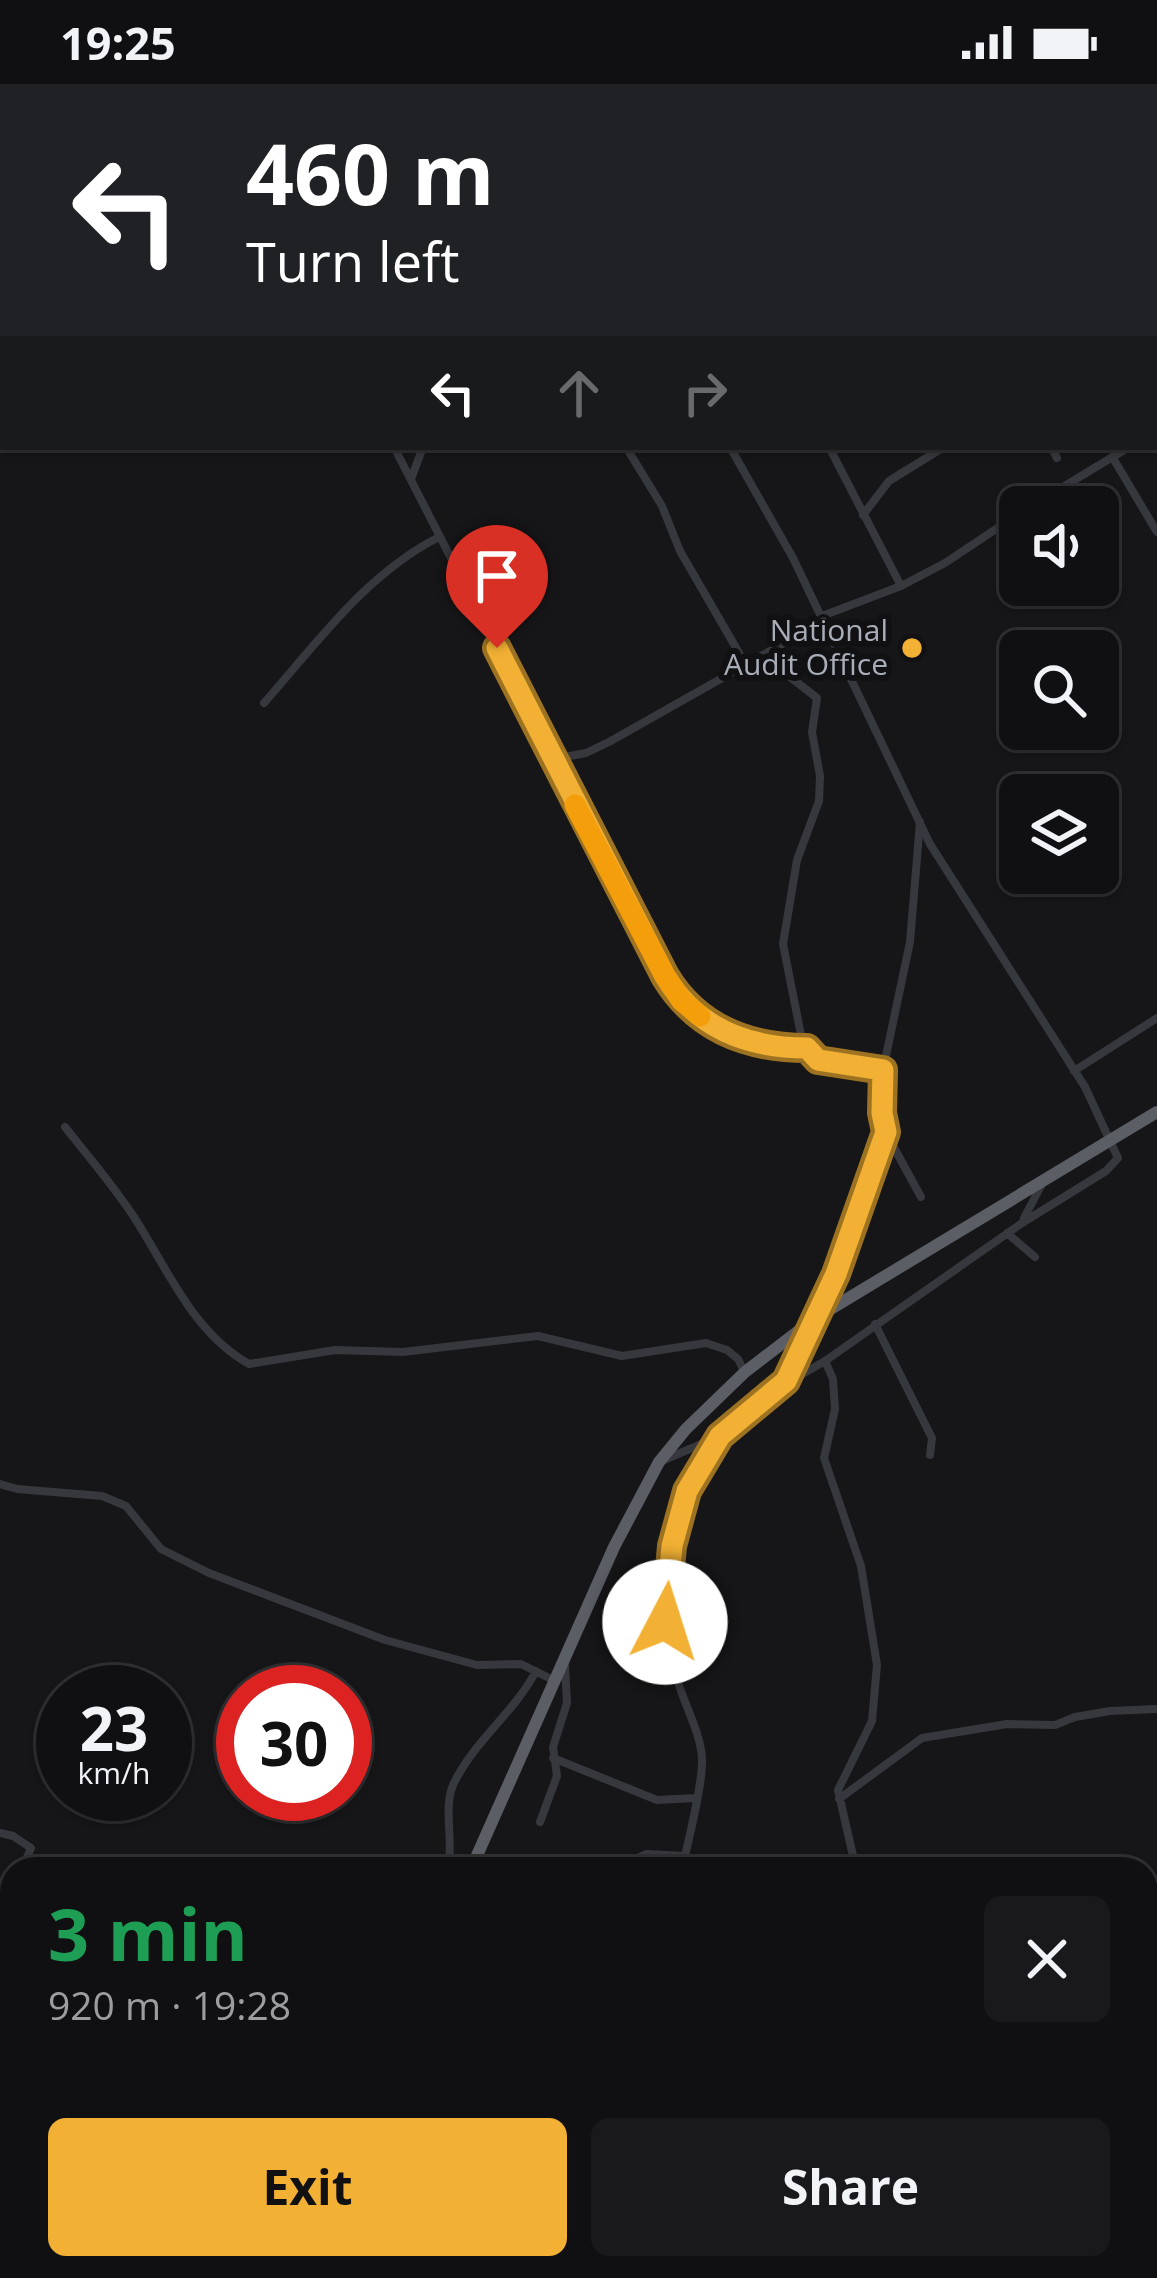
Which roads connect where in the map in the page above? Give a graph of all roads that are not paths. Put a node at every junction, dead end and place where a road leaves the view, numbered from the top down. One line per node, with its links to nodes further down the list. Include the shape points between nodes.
1 (395, 450): 11 (street)
2 (422, 450): 11 (street)
3 (628, 450): 20 (street)
4 (732, 450): 18 (street)
5 (830, 450): 13 (street)
6 (939, 450): 13 (street, via 889,481)
7 (1053, 450): 9 (street)
8 (1124, 450): 10 (street)
9 (1057, 458)
10 (1112, 458): 12 (street); 15 (street)
11 (410, 480): 16 (street)
12 (1065, 486)
13 (863, 515): 17 (street)
14 (999, 527): 17 (street)
15 (1157, 532)
16 (439, 537): 21 (street, via 380,574); 22 (street)
17 (901, 586): 18 (street)
18 (822, 618): 19 (street); 23 (street)
19 (763, 656): 20 (street); 25 (street, via 817,698 820,802 797,860 783,944)
20 (746, 665): 22 (street, via 586,753)
21 (264, 703)
22 (554, 759): 25 (street, via 682,1001 736,1039)
23 (920, 822): 26 (street, via 910,942); 27 (street)
24 (1157, 1018): 27 (street)
25 (807, 1048): 26 (street, via 818,1060)
26 (883, 1070): 30 (street)
27 (1075, 1071): 31 (street)
28 (1157, 1114): 31 (highway)
29 (65, 1126): 40 (street, via 199,1321 249,1364 538,1336 622,1356 706,1342 738,1359)
30 (886, 1132): 33 (street); 37 (street)
31 (1110, 1142): 32 (highway); 34 (street, via 1113,1165)
32 (1043, 1182): 34 (street); 37 (highway)
33 (921, 1197)
34 (1022, 1223): 35 (street)
35 (1007, 1233): 36 (street); 38 (street)
36 (1035, 1257)
37 (814, 1319): 40 (highway); 41 (street)
38 (875, 1324): 39 (street); 43 (street, via 932,1438)
39 (825, 1361): 41 (street); 52 (street, via 836,1409 824,1457 861,1566 877,1664 872,1721)
40 (745, 1372): 44 (highway)
41 (786, 1381): 42 (street)
42 (720, 1436): 44 (street); 51 (street, via 687,1491 666,1597 667,1642 701,1750)
43 (930, 1455)
44 (659, 1462): 46 (highway)
45 (0, 1484): 47 (street, via 126,1505 161,1549 344,1627 459,1661)
46 (563, 1657): 48 (highway); 50 (street, via 567,1703)
47 (536, 1670): 48 (street); 57 (street, via 451,1789)
48 (553, 1680): 58 (highway)
49 (1157, 1709): 52 (street, via 922,1738)
50 (552, 1758): 51 (street, via 657,1800); 53 (street, via 556,1781)
51 (695, 1798): 55 (street)
52 (837, 1800): 60 (street)
53 (540, 1822)
54 (0, 1833): 56 (street, via 31,1848)
55 (685, 1856): 59 (street)
56 (27, 1857)
57 (448, 1857)
58 (476, 1857)
59 (640, 1857)
60 (853, 1857)

